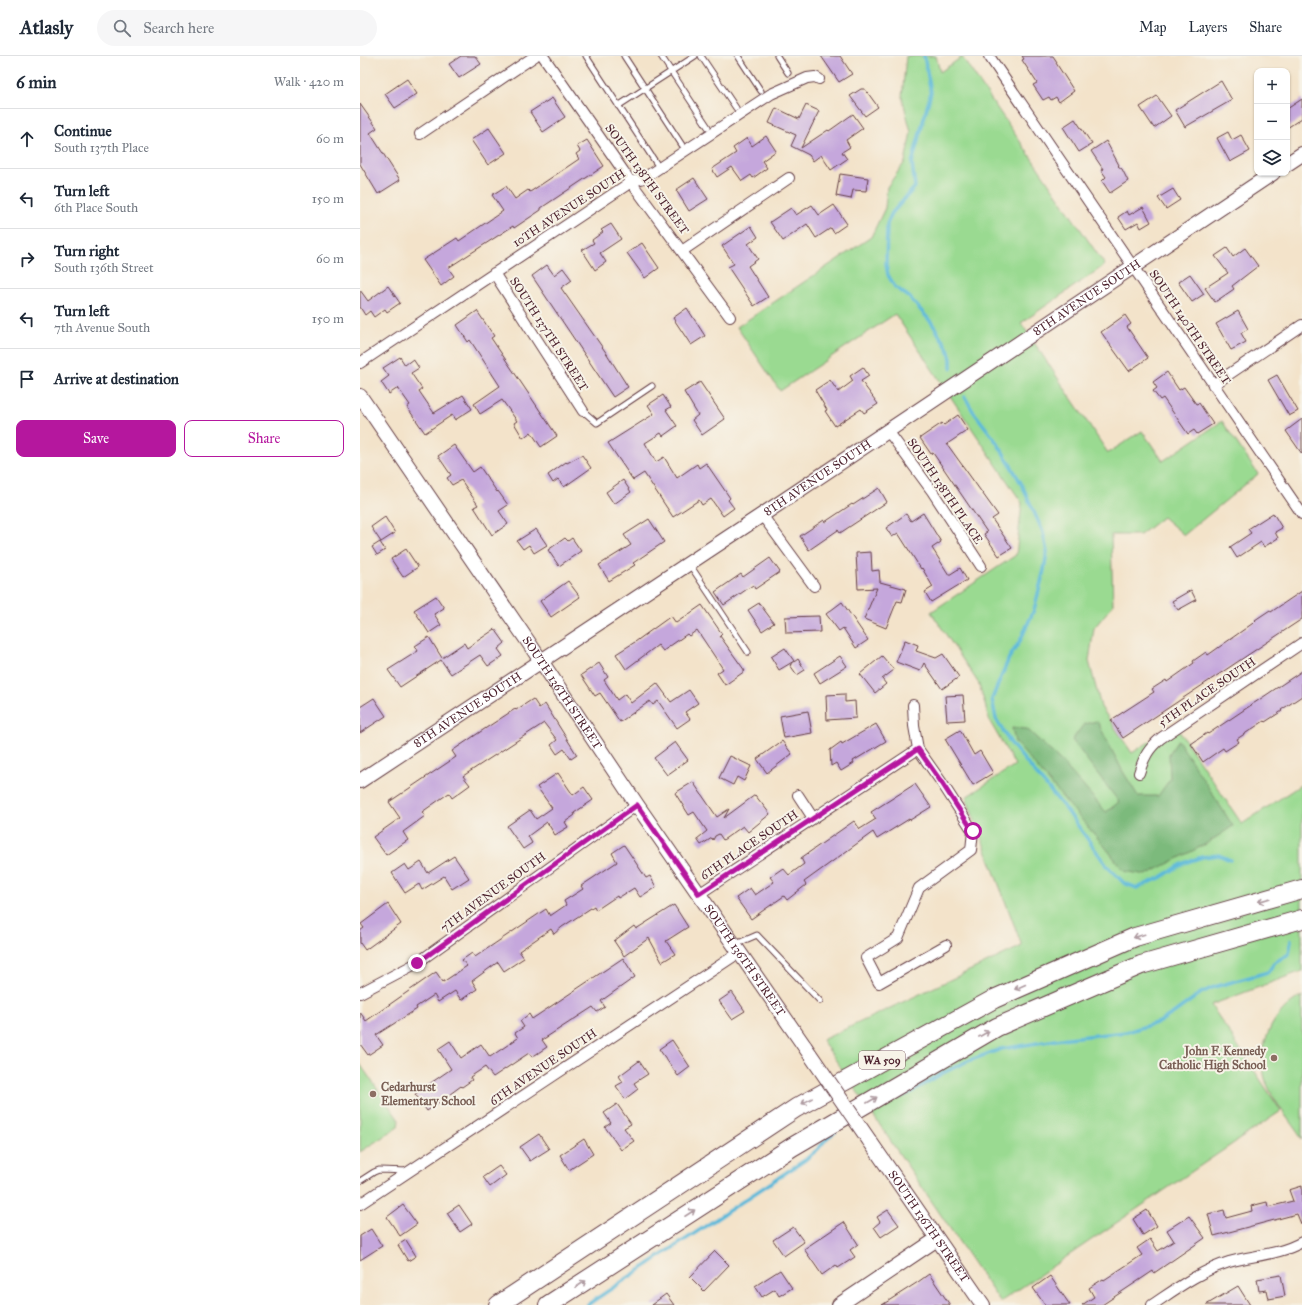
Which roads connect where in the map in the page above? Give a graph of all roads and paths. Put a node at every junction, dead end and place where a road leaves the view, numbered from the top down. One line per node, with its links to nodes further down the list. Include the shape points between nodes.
1 (535, 56): 19 (street)
2 (543, 56): 26 (street, SOUTH 138TH STREET)
3 (586, 56): 16 (lane)
4 (624, 56): 14 (lane)
5 (661, 56): 11 (lane)
6 (695, 56): 11 (lane)
7 (701, 56): 17 (lane)
8 (738, 56): 15 (lane)
9 (777, 56): 12 (lane)
10 (989, 56): 28 (street, SOUTH 140TH STREET)
11 (671, 72): 14 (lane); 18 (lane)
12 (788, 73)
13 (819, 78): 26 (street, 10TH AVENUE SOUTH, via 807,78 771,94 644,178)
14 (645, 88): 16 (lane); 20 (lane)
15 (761, 91)
16 (618, 106): 23 (lane)
17 (736, 108)
18 (708, 128)
19 (420, 134)
20 (682, 145)
21 (1302, 154): 22 (street)
22 (1290, 162)
23 (656, 163)
24 (1270, 176): 28 (street, 8TH AVENUE SOUTH)
25 (789, 178): 27 (street)
26 (631, 182): 27 (street, SOUTH 138TH STREET); 29 (street, 10TH AVENUE SOUTH)
27 (682, 251): 30 (street, SOUTH 138TH STREET)
28 (1133, 267): 33 (street, SOUTH 140TH STREET); 37 (street, 8TH AVENUE SOUTH)
29 (494, 273): 32 (street, 10TH AVENUE SOUTH); 36 (street, SOUTH 137TH STREET)
30 (730, 317)
31 (1302, 325): 33 (street)
32 (360, 363)
33 (1213, 385): 38 (street, SOUTH 140TH STREET)
34 (652, 386): 36 (lane, via 597,422)
35 (360, 396): 45 (street, SOUTH 136TH STREET)
36 (583, 410)
37 (888, 431): 39 (street, 8TH AVENUE SOUTH); 41 (street, SOUTH 138TH PLACE, via 932,491)
38 (1302, 514)
39 (762, 515): 40 (street, 8TH AVENUE SOUTH); 42 (street)
40 (689, 564): 44 (lane); 45 (street, 8TH AVENUE SOUTH)
41 (981, 566)
42 (814, 586)
43 (1302, 643): 48 (street, 5TH PLACE SOUTH, via 1161,738 1144,757)
44 (748, 652)
45 (541, 661): 49 (street, 8TH AVENUE SOUTH); 51 (street, SOUTH 136TH STREET)
46 (913, 705): 47 (street)
47 (918, 749): 52 (street, 6TH PLACE SOUTH); 56 (street, via 973,831 971,850 919,888 898,938 866,958 879,983)
48 (1139, 773)
49 (360, 781)
50 (798, 795): 52 (street, 6TH PLACE SOUTH)
51 (637, 805): 54 (street, SOUTH 136TH STREET); 58 (street, 7TH AVENUE SOUTH, via 417,963)
52 (813, 818): 54 (street, 6TH PLACE SOUTH)
53 (1302, 889): 65 (highway, WA 509, one-way to 65, via 1135,937 994,999 796,1108)
54 (699, 894): 57 (street, SOUTH 136TH STREET)
55 (1302, 920): 66 (highway, WA 509, one-way to 55, via 792,1147 997,1027 1141,965)
56 (946, 945)
57 (737, 948): 59 (lane, via 757,936); 60 (street, 6TH AVENUE SOUTH); 63 (street, SOUTH 136TH STREET, bridge)
58 (360, 993)
59 (820, 1002)
60 (411, 1171): 61 (lane, via 379,1170); 62 (street, 6TH AVENUE SOUTH)
61 (360, 1181)
62 (360, 1204)
63 (937, 1239): 67 (street); 68 (street, SOUTH 136TH STREET)
64 (1302, 1242): 69 (street, via 1290,1249 1230,1262 1207,1270)
65 (498, 1305)
66 (548, 1305)
67 (839, 1305)
68 (983, 1305)
69 (1152, 1305)

